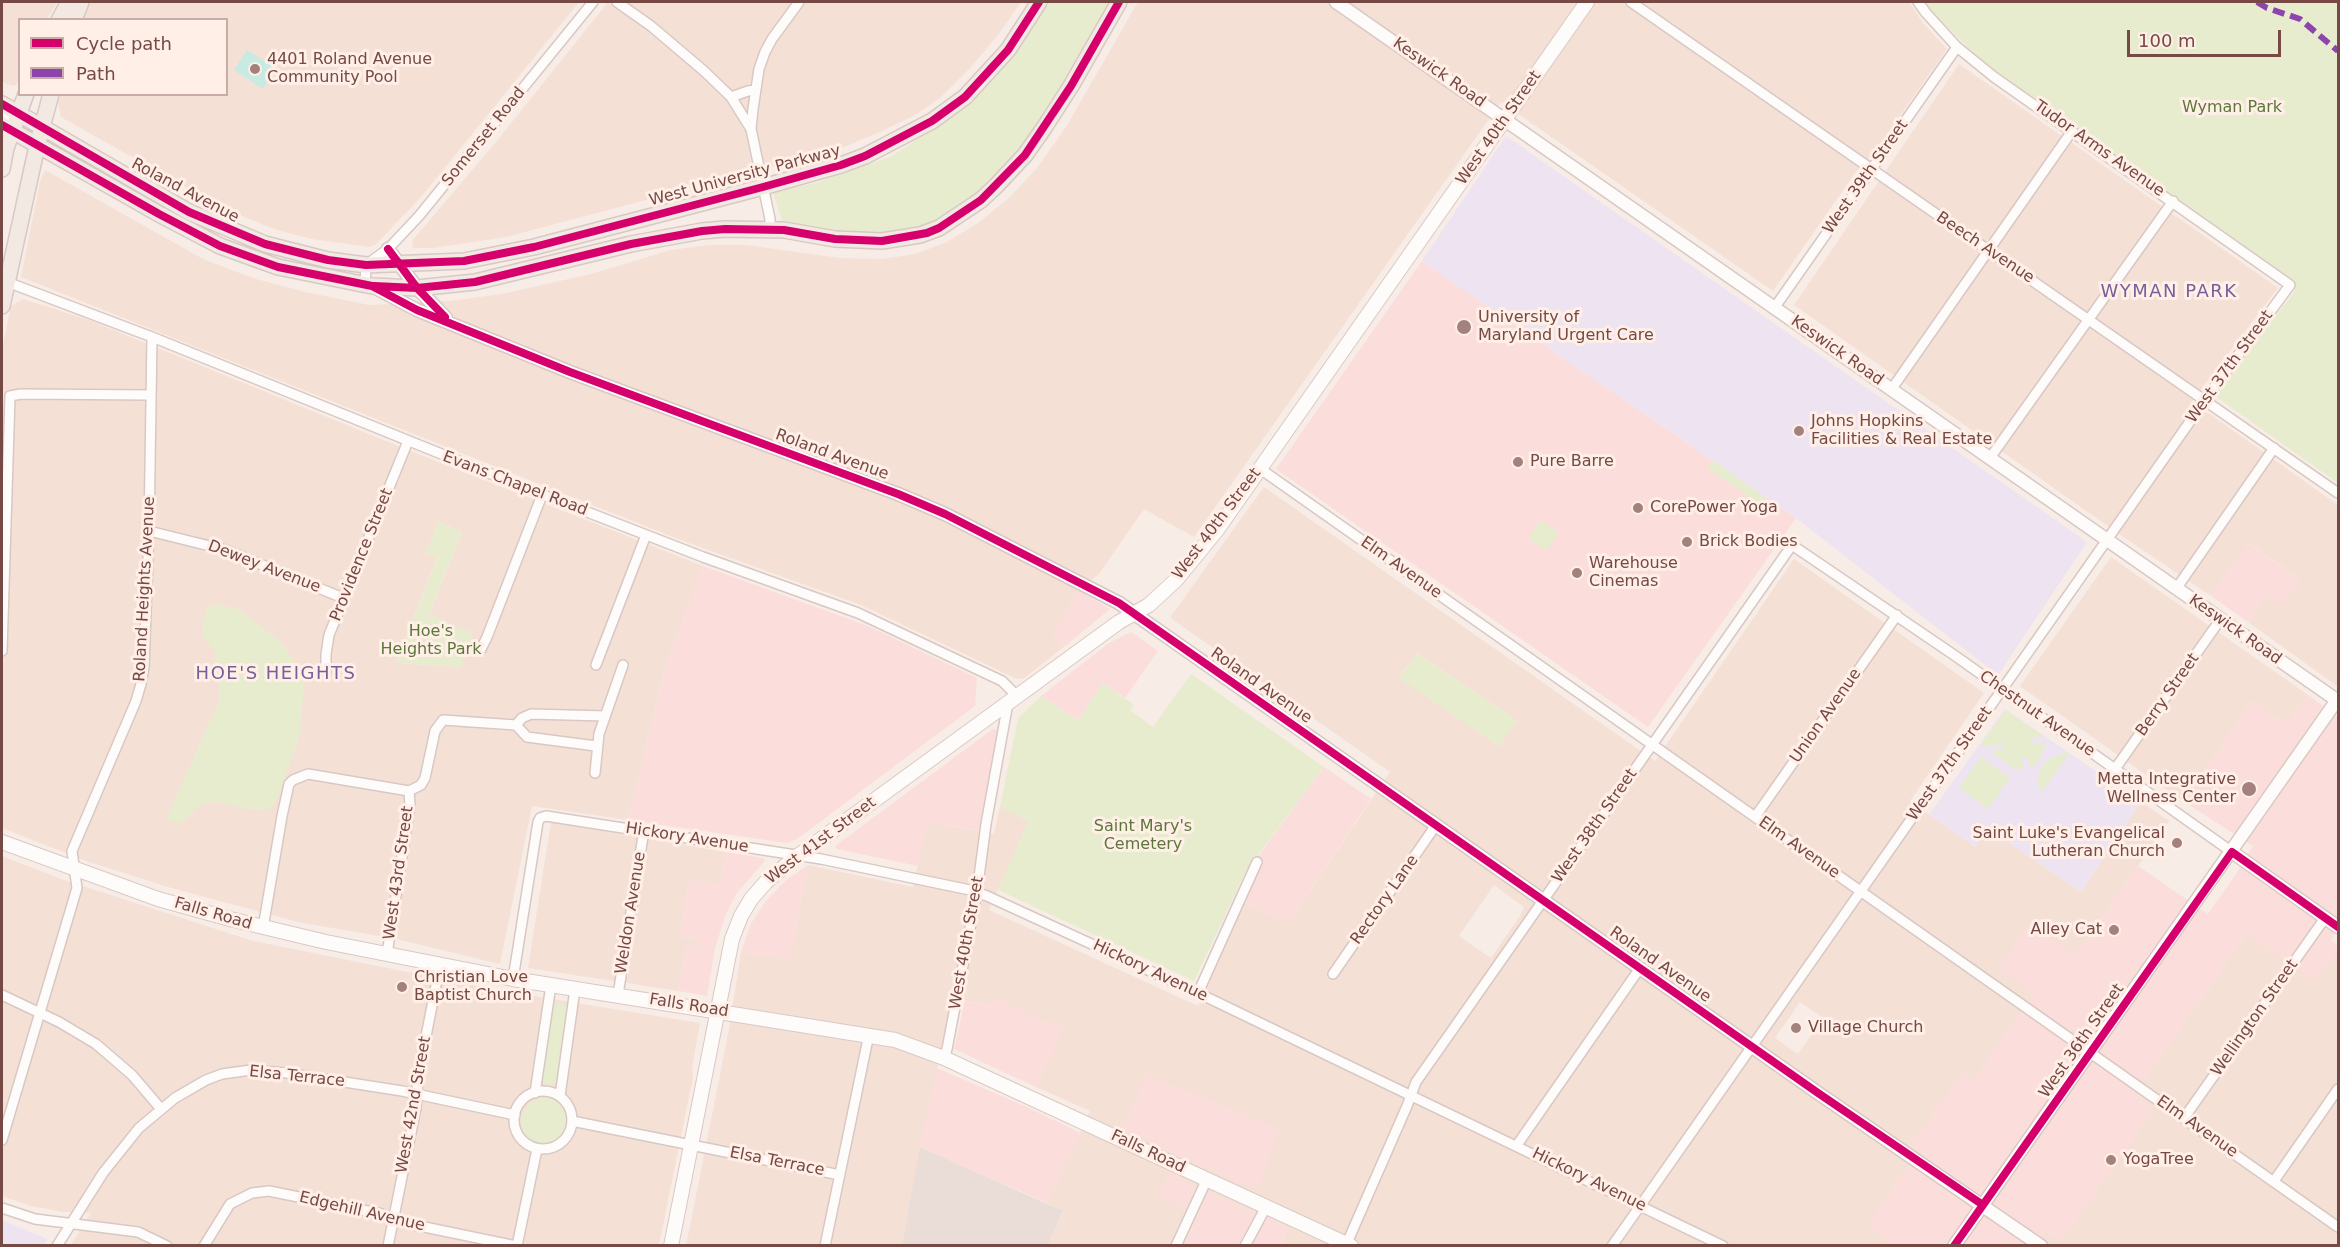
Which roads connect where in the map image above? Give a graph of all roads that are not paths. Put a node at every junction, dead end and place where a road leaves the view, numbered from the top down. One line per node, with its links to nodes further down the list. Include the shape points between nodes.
1 (69, 2): 12 (main road)
2 (81, 2): 13 (main road)
3 (593, 2): 33 (street, Somerset Road)
4 (617, 2): 18 (street, via 684,52)
5 (799, 2): 15 (street, via 772,39)
6 (1039, 2): 30 (main road, West University Parkway, via 994,67 932,121 857,159)
7 (1119, 2): 32 (main road, via 1071,86 1025,155 996,186 960,215 927,232 882,241)
8 (1336, 2): 22 (street, Keswick Road)
9 (1587, 2): 22 (main road, West 40th Street)
10 (1631, 2): 29 (street, Beech Avenue)
11 (1918, 2): 14 (street, Tudor Arms Avenue)
12 (60, 18)
13 (75, 18)
14 (1957, 47): 26 (street, Tudor Arms Avenue); 29 (street, West 39th Street)
15 (755, 90): 18 (street); 25 (street)
16 (25, 96): 20 (main road)
17 (50, 96): 24 (main road)
18 (731, 97): 25 (street)
19 (2, 104): 20 (main road, Roland Avenue)
20 (18, 114): 21 (street); 23 (main road); 24 (main road, Roland Avenue)
21 (2, 117)
22 (1505, 118): 42 (street, Keswick Road); 52 (main road, West 40th Street)
23 (7, 128): 27 (main road, Roland Avenue); 28 (main road)
24 (42, 128): 27 (main road); 36 (main road, Roland Avenue, via 189,212 230,231 301,254)
25 (751, 129): 30 (street)
26 (2072, 131): 31 (street, Tudor Arms Avenue); 34 (street)
27 (37, 146): 37 (main road); 38 (main road, Roland Avenue, via 220,246 278,267)
28 (2, 169)
29 (1871, 170): 34 (street, Beech Avenue); 42 (street, West 39th Street)
30 (763, 187): 32 (street); 35 (main road, West University Parkway, via 492,257)
31 (2173, 201): 39 (street, Tudor Arms Avenue); 43 (street)
32 (770, 230): 40 (main road, via 679,234 484,280)
33 (388, 249): 35 (street); 36 (street, Somerset Road)
34 (1988, 251): 43 (street, Beech Avenue); 46 (street)
35 (399, 264): 36 (main road, Roland Avenue); 40 (street, Roland Avenue)
36 (366, 265): 38 (street)
37 (7, 282): 41 (main road); 45 (street, Evans Chapel Road)
38 (368, 285): 40 (main road); 44 (street, Roland Avenue, via 398,302)
39 (2290, 285): 48 (street, West 37th Street)
40 (417, 288): 44 (street, Roland Avenue)
41 (2, 306)
42 (1775, 307): 46 (street, Keswick Road)
43 (2088, 319): 48 (street, Beech Avenue); 51 (street)
44 (452, 323): 61 (street, Roland Avenue, via 570,372 906,497 1047,565)
45 (152, 338): 47 (street, Roland Heights Avenue); 49 (street, Evans Chapel Road)
46 (1891, 390): 51 (street, Keswick Road)
47 (151, 395): 55 (street, Roland Heights Avenue); 64 (street, via 10,396)
48 (2205, 400): 50 (street, Beech Avenue); 57 (street, West 37th Street)
49 (408, 441): 54 (street, Evans Chapel Road); 60 (street, Providence Street)
50 (2274, 448): 53 (street, Beech Avenue); 59 (street)
51 (1990, 458): 57 (street, Keswick Road)
52 (1259, 468): 61 (main road, West 40th Street, via 1188,567 1163,593); 74 (street, Elm Avenue)
53 (2338, 493)
54 (542, 495): 56 (street, Evans Chapel Road); 65 (street)
55 (149, 531): 60 (street, Dewey Avenue, via 226,550); 86 (street, Roland Heights Avenue, via 141,684 72,850)
56 (646, 535): 66 (street); 70 (street, Evans Chapel Road, via 884,624 1002,681)
57 (2108, 539): 59 (street, Keswick Road); 69 (street, West 37th Street)
58 (1792, 545): 62 (street, Chestnut Avenue); 74 (street, West 38th Street)
59 (2176, 589): 63 (street, Keswick Road)
60 (343, 598): 68 (street, Providence Street, via 329,635)
61 (1134, 614): 70 (main road, West 40th Street); 80 (street, Roland Avenue)
62 (1897, 615): 69 (street, Chestnut Avenue); 79 (street, Union Avenue)
63 (2220, 620): 71 (street, Keswick Road); 76 (street, Berry Street)
64 (2, 650)
65 (480, 651)
66 (596, 665)
67 (622, 665): 72 (street)
68 (326, 671)
69 (2002, 689): 76 (street, Chestnut Avenue); 87 (street, West 37th Street)
70 (1012, 700): 84 (main road, West 41st Street); 88 (street, West 40th Street, via 986,824)
71 (2338, 700): 83 (street, West 36th Street)
72 (604, 716): 73 (street, via 531,714); 75 (street)
73 (516, 725): 75 (street, via 527,737); 78 (street, via 443,720 435,731 425,778)
74 (1652, 744): 79 (street, Elm Avenue); 89 (street, West 38th Street)
75 (596, 746): 77 (street)
76 (2115, 769): 83 (street, Chestnut Avenue)
77 (595, 773)
78 (410, 791): 92 (street, via 308,774 293,780 287,792); 93 (street, West 43rd Street)
79 (1755, 817): 87 (street, Elm Avenue)
80 (1436, 825): 89 (street, Roland Avenue); 96 (street, Rectory Lane)
81 (644, 830): 84 (street, Hickory Avenue); 97 (street, Hickory Avenue, via 540,818); 102 (street, Weldon Avenue)
82 (2, 842): 86 (main road, Falls Road)
83 (2232, 852): 90 (street, Chestnut Avenue); 107 (street, West 36th Street)
84 (797, 856): 88 (street, Hickory Avenue); 103 (main road, West 41st Street, via 766,882 746,908 732,939)
85 (1257, 862): 100 (street)
86 (75, 870): 92 (main road, Falls Road, via 158,899); 104 (street, Roland Heights Avenue, via 77,888)
87 (1861, 891): 106 (street, West 37th Street); 107 (street, Elm Avenue)
88 (977, 892): 100 (street, Hickory Avenue); 108 (street, West 40th Street)
89 (1543, 900): 95 (street, Roland Avenue); 112 (street, West 38th Street)
90 (2325, 918): 91 (street, Chestnut Avenue); 118 (street, Wellington Street)
91 (2338, 927)
92 (264, 928): 93 (main road, Falls Road)
93 (387, 954): 94 (main road, Falls Road)
94 (440, 965): 97 (main road, Falls Road); 111 (street, West 42nd Street)
95 (1640, 968): 106 (street, Roland Avenue); 122 (street)
96 (1333, 974)
97 (513, 979): 98 (main road, Falls Road)
98 (551, 985): 99 (main road, Falls Road); 110 (street)
99 (575, 989): 102 (main road, Falls Road); 113 (street)
100 (1198, 993): 112 (street, Hickory Avenue)
101 (2, 995): 104 (street)
102 (618, 995): 103 (main road, Falls Road)
103 (718, 1011): 105 (main road, Falls Road); 121 (main road, West 41st Street)
104 (39, 1012): 115 (street, Roland Heights Avenue); 116 (street, via 109,1053)
105 (869, 1034): 108 (main road, Falls Road); 124 (street)
106 (1752, 1046): 127 (street, West 37th Street); 128 (street, Roland Avenue)
107 (2091, 1052): 118 (street, Elm Avenue); 128 (street, West 36th Street)
108 (944, 1058): 125 (main road, Falls Road)
109 (2338, 1089): 126 (street)
110 (535, 1093): 113 (street, via 548,1091); 117 (street, via 524,1099)
111 (417, 1094): 116 (street, Elsa Terrace, via 251,1070 206,1080); 117 (street, Elsa Terrace); 131 (street, West 42nd Street)
112 (1411, 1094): 122 (street, Hickory Avenue); 134 (street, West 38th Street)
113 (560, 1096): 119 (street, via 570,1107)
114 (2, 1100): 115 (street)
115 (12, 1104): 120 (street, Roland Heights Avenue)
116 (161, 1109): 132 (street, Elsa Terrace, via 115,1156)
117 (515, 1115): 123 (street, via 518,1134)
118 (2184, 1118): 126 (street, Elm Avenue)
119 (572, 1121): 121 (street, Elsa Terrace); 123 (street, via 569,1134 561,1143)
120 (2, 1140)
121 (691, 1145): 124 (street, Elsa Terrace); 140 (main road, West 41st Street)
122 (1517, 1145): 127 (street, Hickory Avenue)
123 (537, 1149): 139 (street)
124 (840, 1175): 141 (street)
125 (1207, 1179): 129 (main road, Falls Road); 142 (street)
126 (2274, 1181): 133 (street, Elm Avenue)
127 (1640, 1205): 144 (street, West 37th Street); 145 (street, Hickory Avenue)
128 (1983, 1205): 146 (street, West 36th Street); 147 (street, Roland Avenue)
129 (1266, 1207): 134 (main road, Falls Road); 143 (street)
130 (2, 1208): 132 (street, via 35,1219)
131 (394, 1218): 137 (street, Edgehill Avenue, via 268,1191 243,1196 224,1211); 138 (street, West 42nd Street); 139 (street, Edgehill Avenue)
132 (70, 1223): 135 (street); 136 (street, via 138,1232)
133 (2338, 1227)
134 (1349, 1244)
135 (57, 1245)
136 (167, 1245)
137 (204, 1245)
138 (388, 1245)
139 (517, 1245)
140 (671, 1245)
141 (825, 1245)
142 (1176, 1245)
143 (1245, 1245)
144 (1612, 1245)
145 (1723, 1245)
146 (1954, 1245)
147 (2040, 1245)

